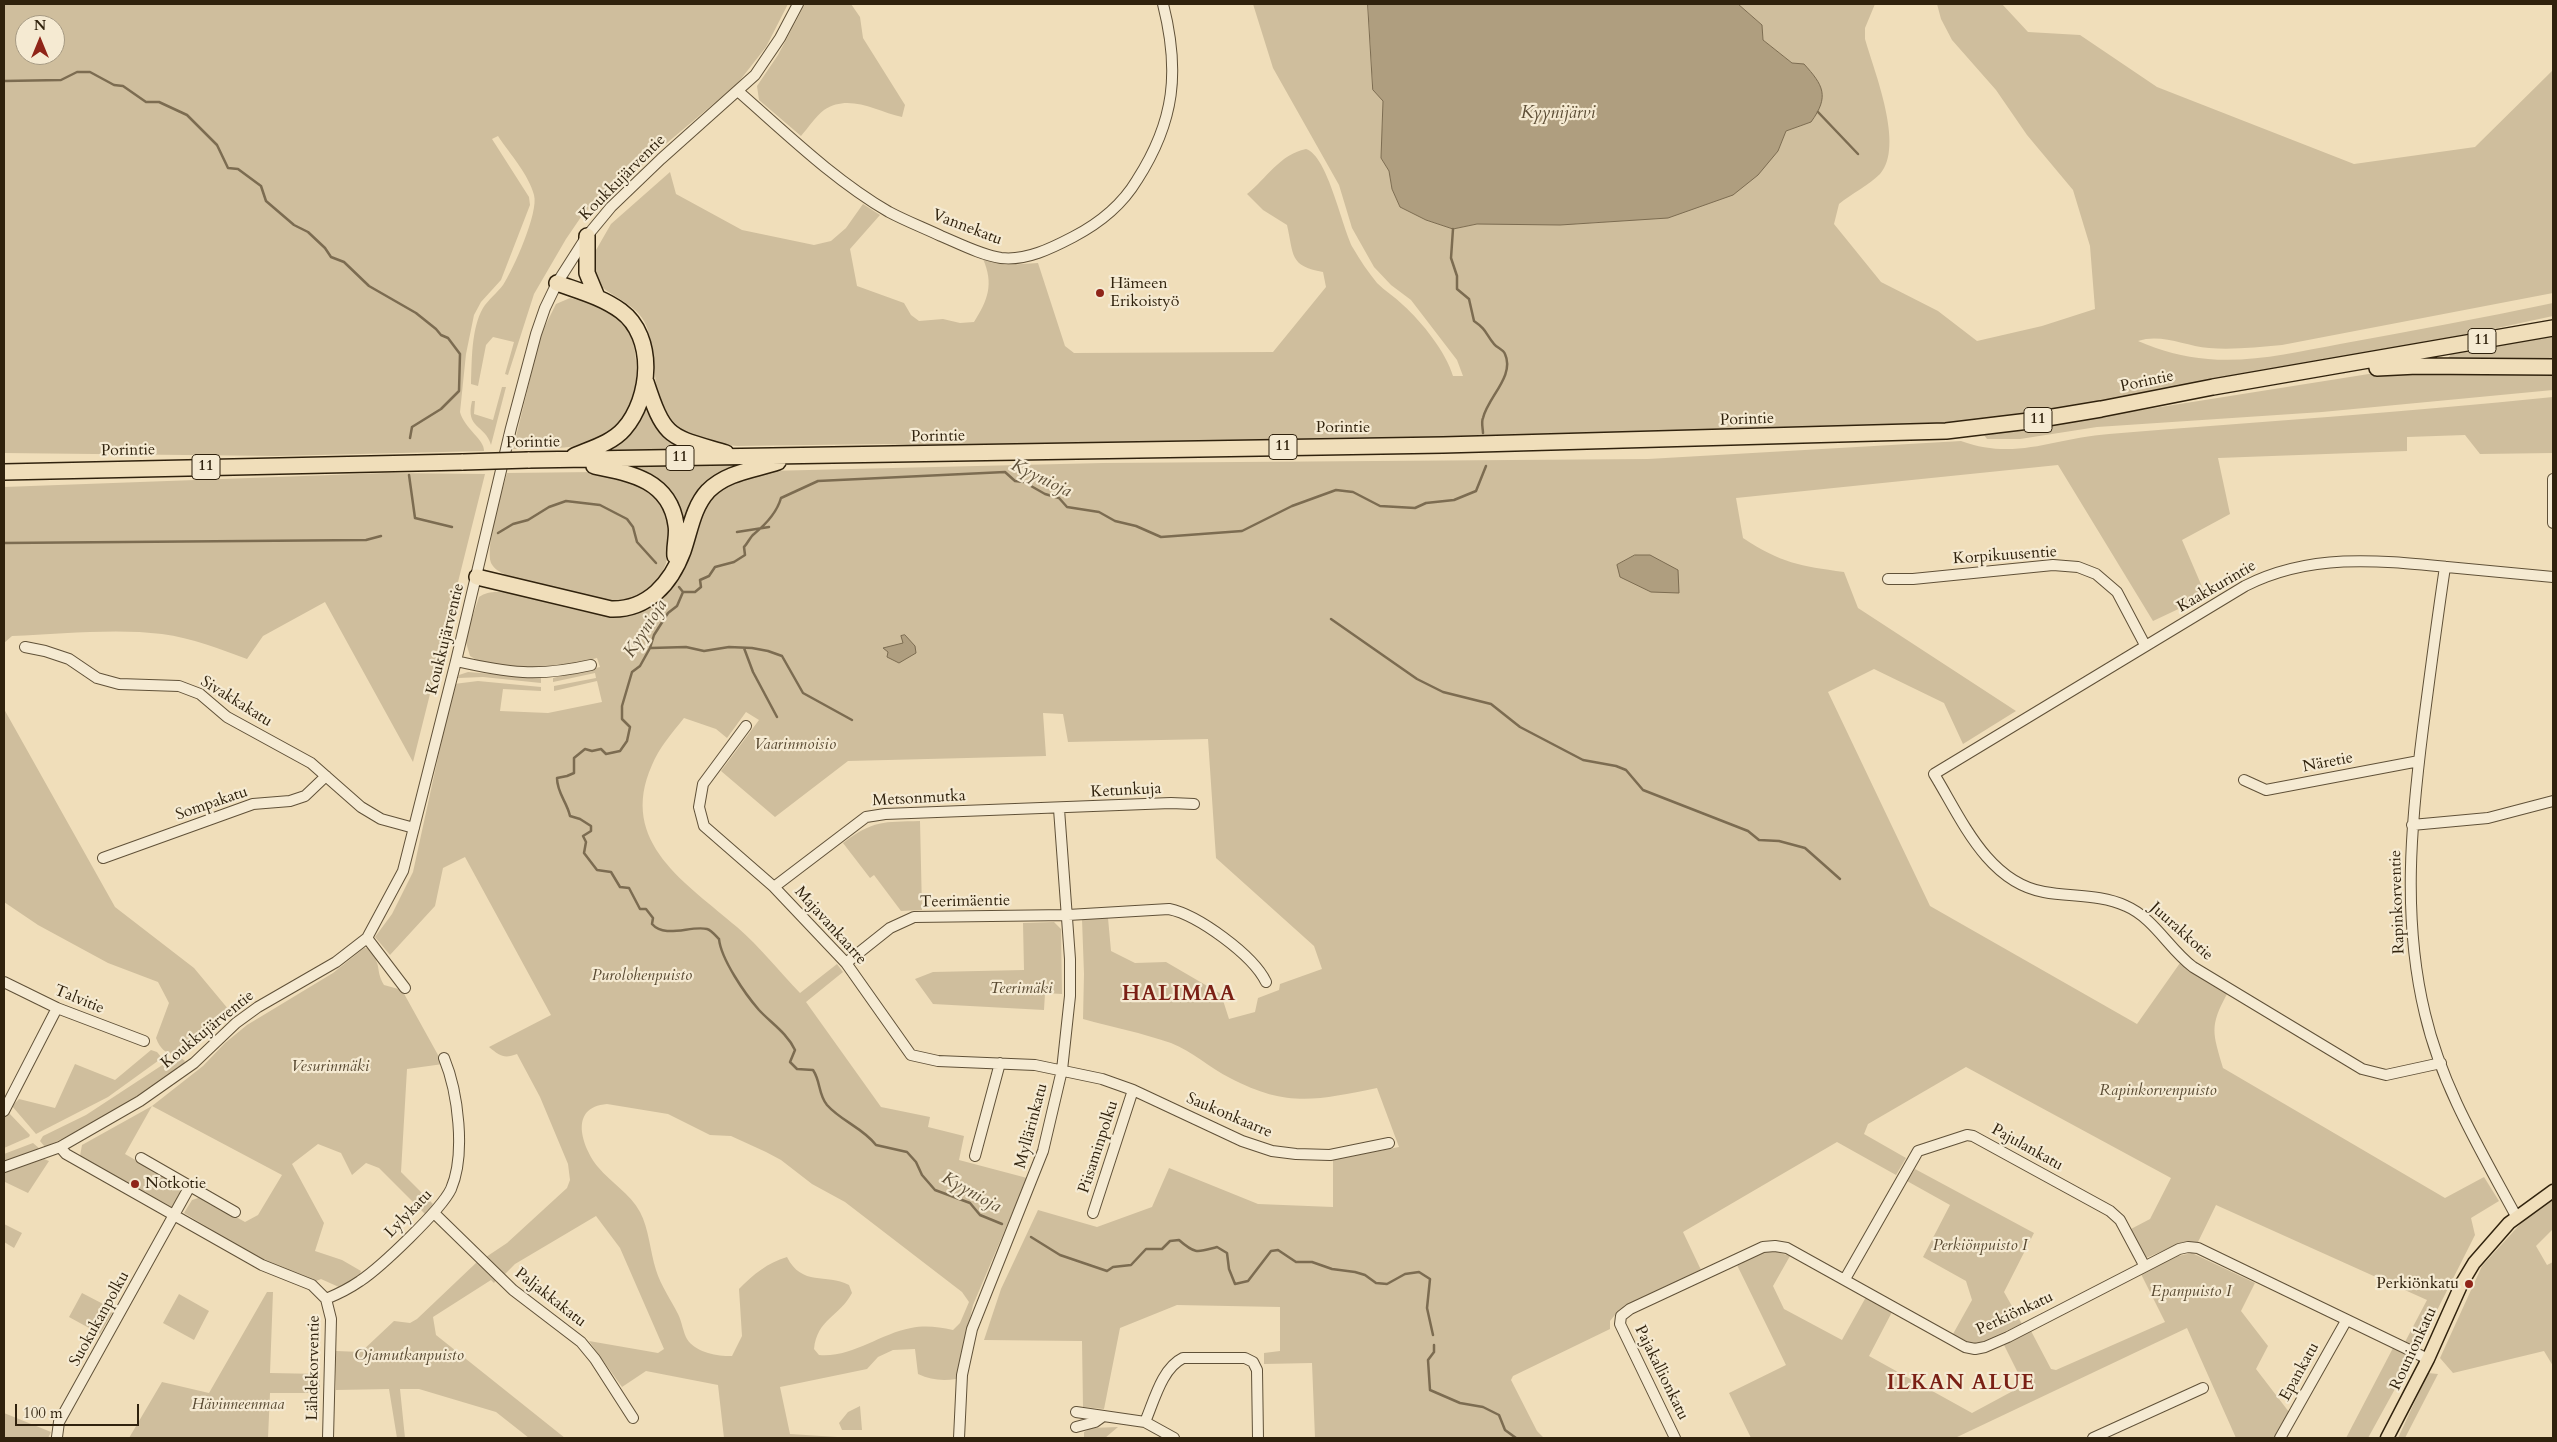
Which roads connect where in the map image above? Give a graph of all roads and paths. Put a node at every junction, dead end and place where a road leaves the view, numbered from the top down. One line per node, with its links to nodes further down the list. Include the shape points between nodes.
1 (798, 4): 3 (street, Koukkujärventie, via 767,60)
2 (1163, 4): 3 (street, Vannekatu, via 1174,72 1171,106 1150,161 1131,190 1086,230 1060,244 1019,258 1001,258 965,246 890,212 831,172)
3 (738, 92): 4 (street, Koukkujärventie, via 654,164)
4 (587, 236): 5 (street, Koukkujärventie); 6 (highway, via 586,273)
5 (557, 283): 6 (highway); 19 (street, Koukkujärventie, via 536,334)
6 (597, 297): 10 (highway, via 622,311 636,327 645,350)
7 (2553, 328): 9 (highway, Porintie / 11)
8 (2553, 367): 9 (highway, via 2417,366 2329,374)
9 (2303, 373): 11 (highway, Porintie / 11, via 2029,421 1946,430 1473,445)
10 (646, 382): 12 (highway, via 658,418 673,434 691,443); 13 (highway, via 633,417 624,430)
11 (797, 456): 12 (highway, Porintie / 11); 17 (highway, via 731,476 714,486 697,507)
12 (742, 457): 13 (highway, Porintie / 11)
13 (563, 460): 14 (highway, Porintie / 11, bridge); 17 (highway, via 636,475 657,487 668,500 674,515)
14 (4, 472)
15 (2553, 479): 16 (street)
16 (2553, 523)
17 (676, 563): 19 (highway, via 669,579 656,594 639,605 620,609)
18 (2445, 567): 20 (street, Kaakkurintie); 22 (street, Kaakkurintie, via 2366,559 2292,568 2245,586); 27 (street, Rapinkorventie)
19 (477, 577): 24 (street, Koukkujärventie)
20 (2553, 577)
21 (1888, 579): 22 (street, Korpikuusentie, via 2054,565 2078,567 2096,574 2117,592)
22 (2145, 645): 28 (street, Kaakkurintie)
23 (25, 647): 29 (street, Sivakkakatu, via 69,659 104,680 119,684 179,686 200,694 227,717 311,763)
24 (456, 662): 25 (street, via 516,673 562,672); 35 (street, Koukkujärventie)
25 (591, 665)
26 (746, 726): 37 (street, Majavankaarre, via 703,784 699,807 704,826)
27 (2418, 761): 30 (street, Näretie, via 2266,790); 34 (street, Rapinkorventie)
28 (1934, 774): 48 (street, Juurakkotie, via 1977,846 1991,863 2028,888 2106,899 2132,909 2149,921 2193,966 2362,1069 2376,1074 2393,1074)
29 (326, 776): 35 (street, Sivakkakatu, via 381,819); 36 (street, Sompakatu, via 305,796 290,801 253,804)
30 (2244, 780)
31 (2553, 800): 34 (street, via 2488,818)
32 (1194, 804): 33 (street, Ketunkuja)
33 (1059, 809): 37 (street, Metsonmutka, via 866,817); 38 (street, Myllärinkatu)
34 (2412, 825): 48 (street, Rapinkorventie, via 2410,891 2414,957 2425,1015)
35 (414, 828): 39 (street, Koukkujärventie, via 403,871)
36 (102, 858)
37 (774, 886): 40 (street, Majavankaarre)
38 (1068, 915): 40 (street, Teerimäentie, via 914,917 890,928); 42 (street, Teerimäentie, via 1183,912 1252,961); 49 (street, Myllärinkatu, via 1070,996)
39 (366, 938): 43 (street); 53 (street, Koukkujärventie, via 336,962 258,1007 194,1063 140,1102)
40 (846, 963): 47 (street, Majavankaarre, via 911,1056 938,1061)
41 (4, 982): 44 (street, Talvitie)
42 (1266, 982)
43 (405, 988)
44 (57, 1008): 45 (street, Talvitie); 51 (street)
45 (144, 1041)
46 (444, 1058): 60 (street, Lylykatu, via 456,1101 457,1148 452,1185)
47 (1000, 1063): 49 (street, Majavankaarre); 54 (street)
48 (2441, 1063): 62 (street, Rapinkorventie, via 2455,1102)
49 (1062, 1070): 50 (street, Saukonkaarre); 78 (street, Myllärinkatu, via 1044,1151 972,1329 962,1376)
50 (1133, 1090): 52 (street, Saukonkaarre, via 1242,1141 1272,1150 1330,1155); 61 (street, Piisaminpolku)
51 (4, 1111)
52 (1390, 1142)
53 (60, 1147): 56 (street, Koukkujärventie); 63 (street, via 66,1154)
54 (975, 1156)
55 (141, 1158): 57 (street)
56 (4, 1167)
57 (190, 1186): 59 (street); 63 (street, Suokukanpolku)
58 (2553, 1191): 62 (main road, Rounionkatu)
59 (235, 1212)
60 (434, 1213): 66 (street, Lylykatu, via 361,1280); 73 (street, Paljakkakatu, via 513,1290 581,1342)
61 (1093, 1213)
62 (2516, 1216): 69 (main road, Rounionkatu, via 2474,1263)
63 (174, 1217): 66 (street, via 262,1266 312,1285); 76 (street, Suokukanpolku, via 59,1422)
64 (2144, 1266): 65 (street, Perkiönkatu, via 2008,1337 1975,1349 1965,1347); 65 (street, Pajulankatu, via 2120,1220 2110,1211 1967,1135 1918,1151); 68 (street, Perkiönkatu, via 2179,1249 2188,1246 2198,1248)
65 (1845, 1279): 67 (street, Perkiönkatu, via 1787,1248 1762,1247 1630,1309)
66 (326, 1299): 77 (street, Lähdekorventie, via 331,1319)
67 (1620, 1321): 81 (street, Pajakallionkatu)
68 (2346, 1321): 69 (street, Perkiönkatu); 83 (street, Epankatu)
69 (2428, 1359): 84 (main road, Rounionkatu)
70 (2203, 1388): 82 (street)
71 (1076, 1412): 72 (street)
72 (1102, 1417): 74 (street); 75 (street)
73 (633, 1418)
74 (1145, 1422): 79 (street); 80 (street, via 1174,1362 1183,1358 1245,1358 1254,1362 1257,1370)
75 (1076, 1427)
76 (57, 1437)
77 (328, 1438)
78 (959, 1438)
79 (1174, 1438)
80 (1258, 1438)
81 (1675, 1438)
82 (2092, 1438)
83 (2280, 1438)
84 (2387, 1438)

